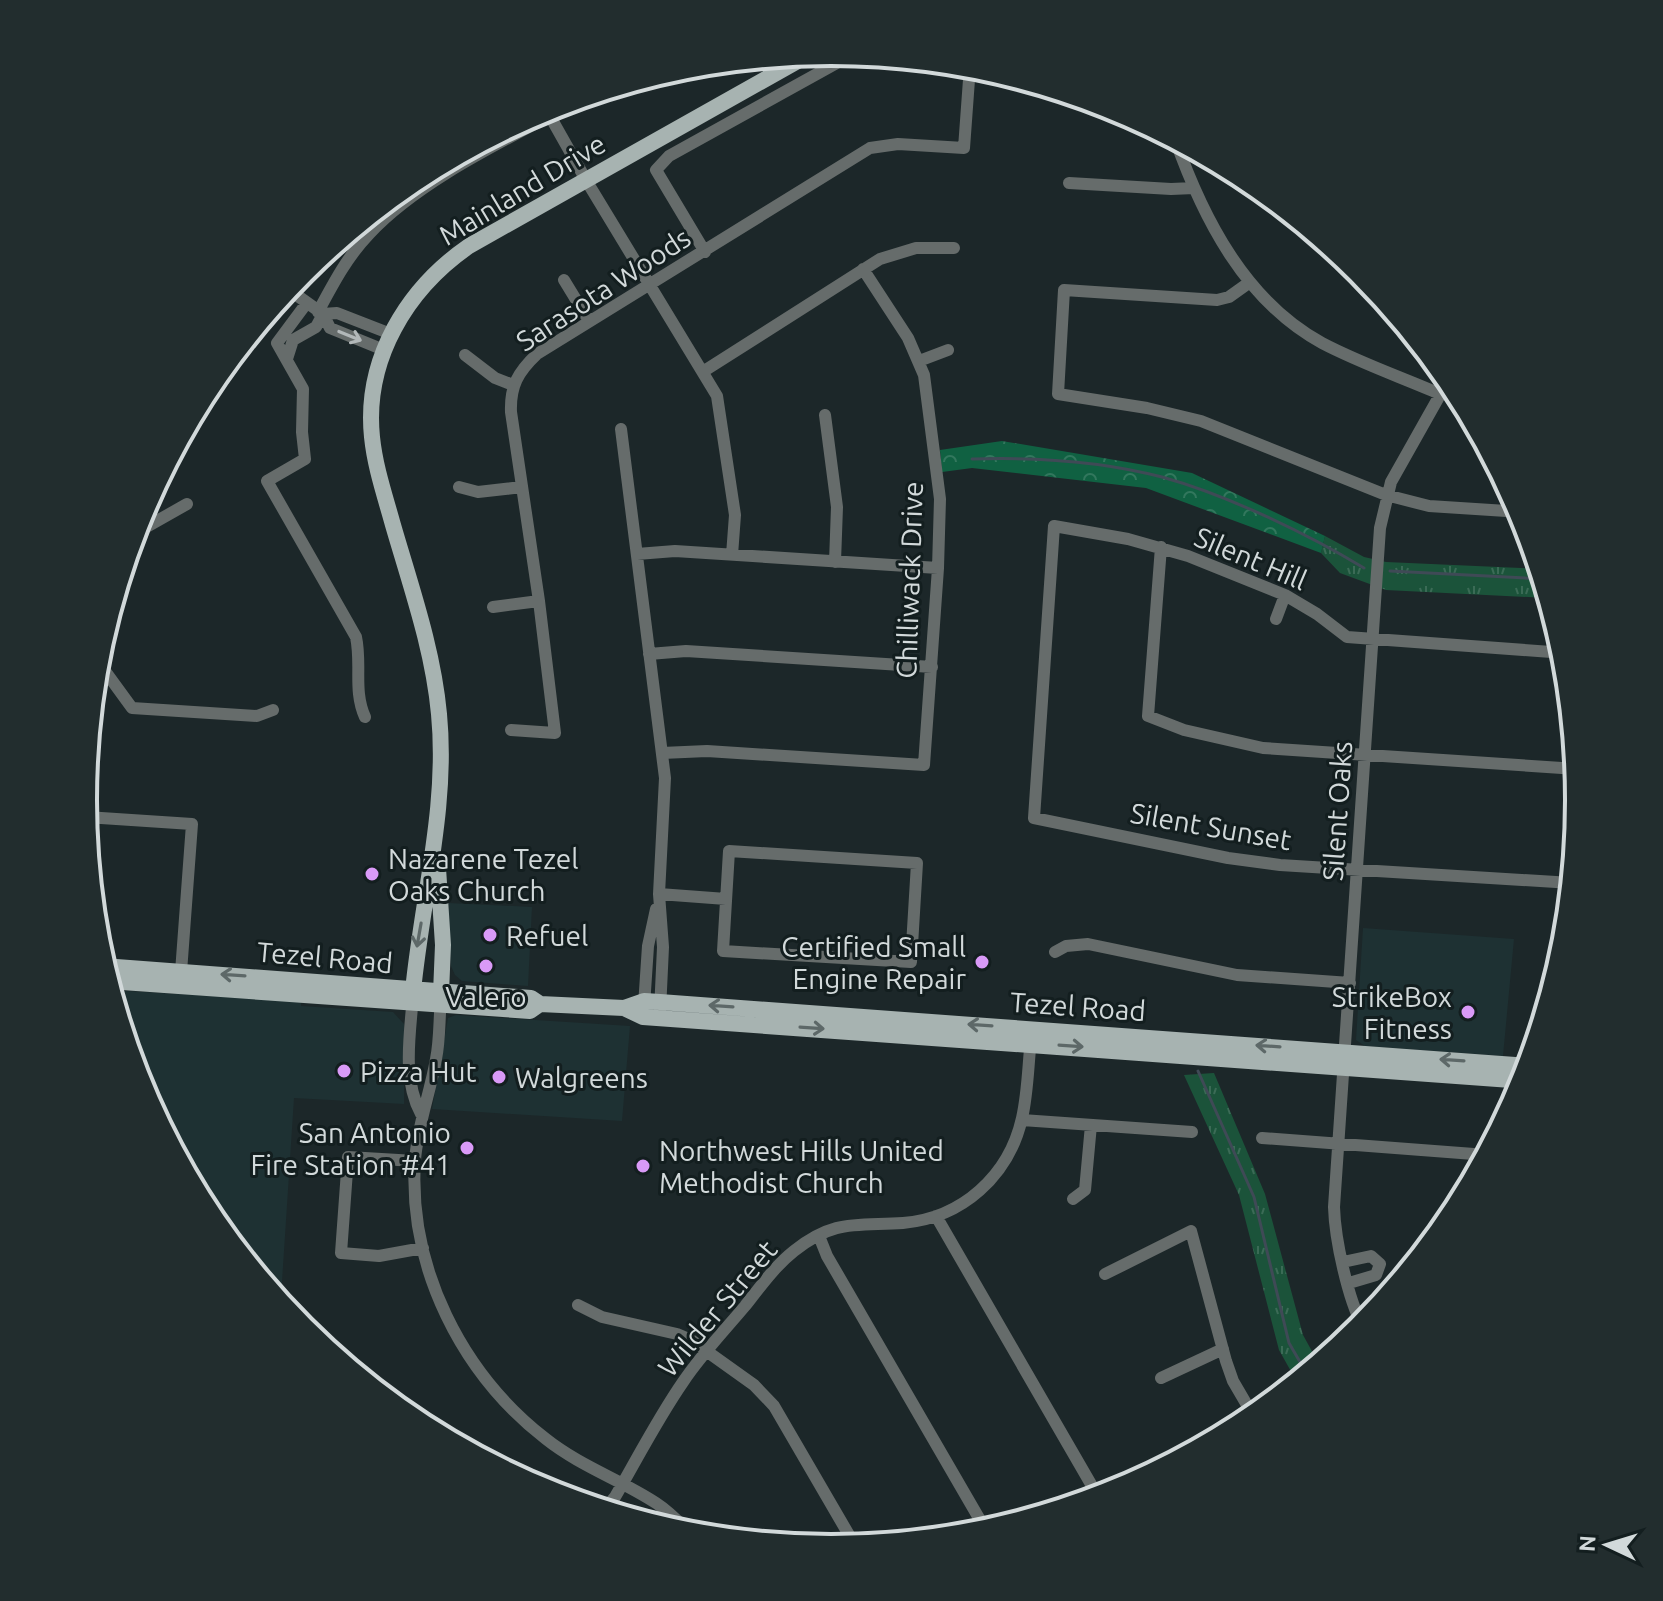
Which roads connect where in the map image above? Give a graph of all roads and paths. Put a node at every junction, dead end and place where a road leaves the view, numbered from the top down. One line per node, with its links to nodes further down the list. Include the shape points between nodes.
1 (831, 66): 11 (street, via 669,156 656,170)
2 (785, 68): 6 (main road, Mainland Drive)
3 (969, 79): 11 (street, Sarasota Woods, via 964,148 870,148)
4 (553, 121): 6 (street)
5 (1181, 155): 8 (street)
6 (586, 180): 15 (street); 20 (main road, Mainland Drive, via 440,268 409,302)
7 (1069, 183): 8 (street)
8 (1194, 188): 14 (street, via 1209,221)
9 (391, 213): 18 (street, via 360,244 335,280)
10 (954, 248): 12 (street, via 904,250)
11 (705, 252): 15 (street, Sarasota Woods)
12 (863, 269): 25 (street, Chilliwack Drive); 26 (street)
13 (564, 280): 19 (street)
14 (1250, 282): 29 (street, via 1278,312 1320,342); 34 (street, via 1217,300 1064,290 1058,394 1201,421)
15 (649, 283): 19 (street, Sarasota Woods); 26 (street)
16 (297, 297): 17 (street)
17 (306, 304): 18 (street); 24 (street, via 277,343)
18 (321, 313): 20 (street, via 337,313); 21 (street, one-way to 21, via 330,328); 24 (street, via 311,331 293,340)
19 (589, 321): 27 (street, Sarasota Woods, via 537,354)
20 (391, 334): 21 (main road, Mainland Drive)
21 (384, 350): 60 (main road, Mainland Drive, via 372,436 434,674 441,741)
22 (948, 350): 25 (street)
23 (465, 355): 27 (street)
24 (287, 359): 53 (street, via 303,389 305,459 267,481 356,637 357,694)
25 (919, 361): 42 (street, Chilliwack Drive, via 940,499)
26 (704, 371): 40 (street, via 722,419 735,515)
27 (513, 385): 33 (street, Sarasota Woods, via 511,412)
28 (1442, 391): 29 (street, Silent Oaks)
29 (1440, 394): 34 (street, Silent Oaks)
30 (825, 415): 41 (street, via 837,507)
31 (621, 429): 39 (street)
32 (459, 487): 33 (street, via 478,492)
33 (522, 487): 44 (street, Sarasota Woods)
34 (1386, 495): 36 (street, via 1429,506); 47 (street, Silent Oaks)
35 (187, 504): 37 (street)
36 (1506, 511)
37 (151, 524)
38 (1161, 547): 43 (street, Silent Hill); 56 (street, via 1148,716 1241,744); 58 (street, Silent Hill, via 1054,526)
39 (637, 554): 40 (street); 49 (street)
40 (732, 555): 41 (street)
41 (835, 562): 42 (street)
42 (938, 568): 50 (street, Chilliwack Drive)
43 (1285, 595): 46 (street); 47 (street, Silent Hill, via 1340,634)
44 (539, 601): 45 (street); 54 (street, Sarasota Woods, via 555,733)
45 (493, 607)
46 (1276, 619)
47 (1372, 640): 48 (street, Silent Hill); 56 (street, Silent Oaks)
48 (1551, 652)
49 (649, 654): 50 (street, via 686,651); 55 (street)
50 (932, 667): 55 (street, Chilliwack Drive, via 924,765 707,751)
51 (108, 675): 52 (street, via 132,708 257,716)
52 (273, 710)
53 (365, 717)
54 (511, 730)
55 (662, 753): 63 (street)
56 (1364, 755): 57 (street); 61 (street, Silent Oaks)
57 (1565, 768)
58 (1034, 818): 61 (street, Silent Sunset, via 1228,858)
59 (98, 821): 67 (street, via 192,824)
60 (437, 830): 70 (main road, Mainland Drive, one-way to 70); 71 (main road, Mainland Drive)
61 (1357, 870): 62 (street, Silent Sunset); 69 (street, Silent Oaks)
62 (1561, 882)
63 (659, 894): 64 (street); 72 (street, via 663,947)
64 (726, 899): 64 (street, via 723,951 911,962 917,863 729,851)
65 (1055, 952): 69 (street, via 1088,944 1237,975)
66 (116, 967): 67 (main road, Tezel Road)
67 (181, 972): 70 (main road, Tezel Road, one-way to 67)
68 (120, 982): 70 (main road, Tezel Road)
69 (1350, 983): 74 (street, Silent Oaks)
70 (413, 997): 71 (main road, Tezel Road); 77 (street, via 409,1056 413,1100)
71 (441, 999): 72 (main road, Tezel Road, via 531,998 540,1004); 77 (street, via 436,1058)
72 (652, 1009): 73 (main road, Tezel Road)
73 (1031, 1036): 74 (main road, Tezel Road); 78 (street, Wilder Street)
74 (1345, 1059): 75 (main road, Tezel Road, one-way to 74); 76 (main road, Tezel Road); 82 (street, Silent Oaks)
75 (1516, 1066)
76 (1511, 1079)
77 (421, 1114): 84 (street)
78 (1022, 1120): 79 (street); 86 (street, Wilder Street, via 1008,1156 992,1178 962,1205)
79 (1091, 1125): 80 (street); 85 (street, via 1085,1190)
80 (1192, 1132)
81 (1262, 1138): 82 (street)
82 (1338, 1145): 83 (street); 89 (street, Silent Oaks, via 1334,1222)
83 (1475, 1154)
84 (415, 1161): 88 (street); 88 (street, via 348,1157 341,1253 379,1256)
85 (1073, 1199)
86 (936, 1216): 87 (street, Wilder Street, via 847,1225); 99 (street)
87 (819, 1236): 95 (street, Wilder Street, via 783,1260); 102 (street)
88 (423, 1248): 98 (street, via 457,1337 488,1383 547,1440)
89 (1343, 1262): 91 (street, Silent Oaks); 91 (street, via 1371,1256 1380,1264 1376,1275)
90 (1105, 1274): 94 (street, via 1191,1231)
91 (1349, 1283): 93 (street, Silent Oaks)
92 (578, 1305): 95 (street, via 602,1317 677,1334)
93 (1358, 1312)
94 (1223, 1349): 96 (street); 97 (street)
95 (708, 1350): 98 (street, Wilder Street); 103 (street, via 774,1406)
96 (1161, 1378)
97 (1247, 1406)
98 (623, 1484): 100 (street, Wilder Street); 101 (street)
99 (1092, 1487)
100 (611, 1501)
101 (672, 1517)
102 (980, 1520)
103 (849, 1534)

